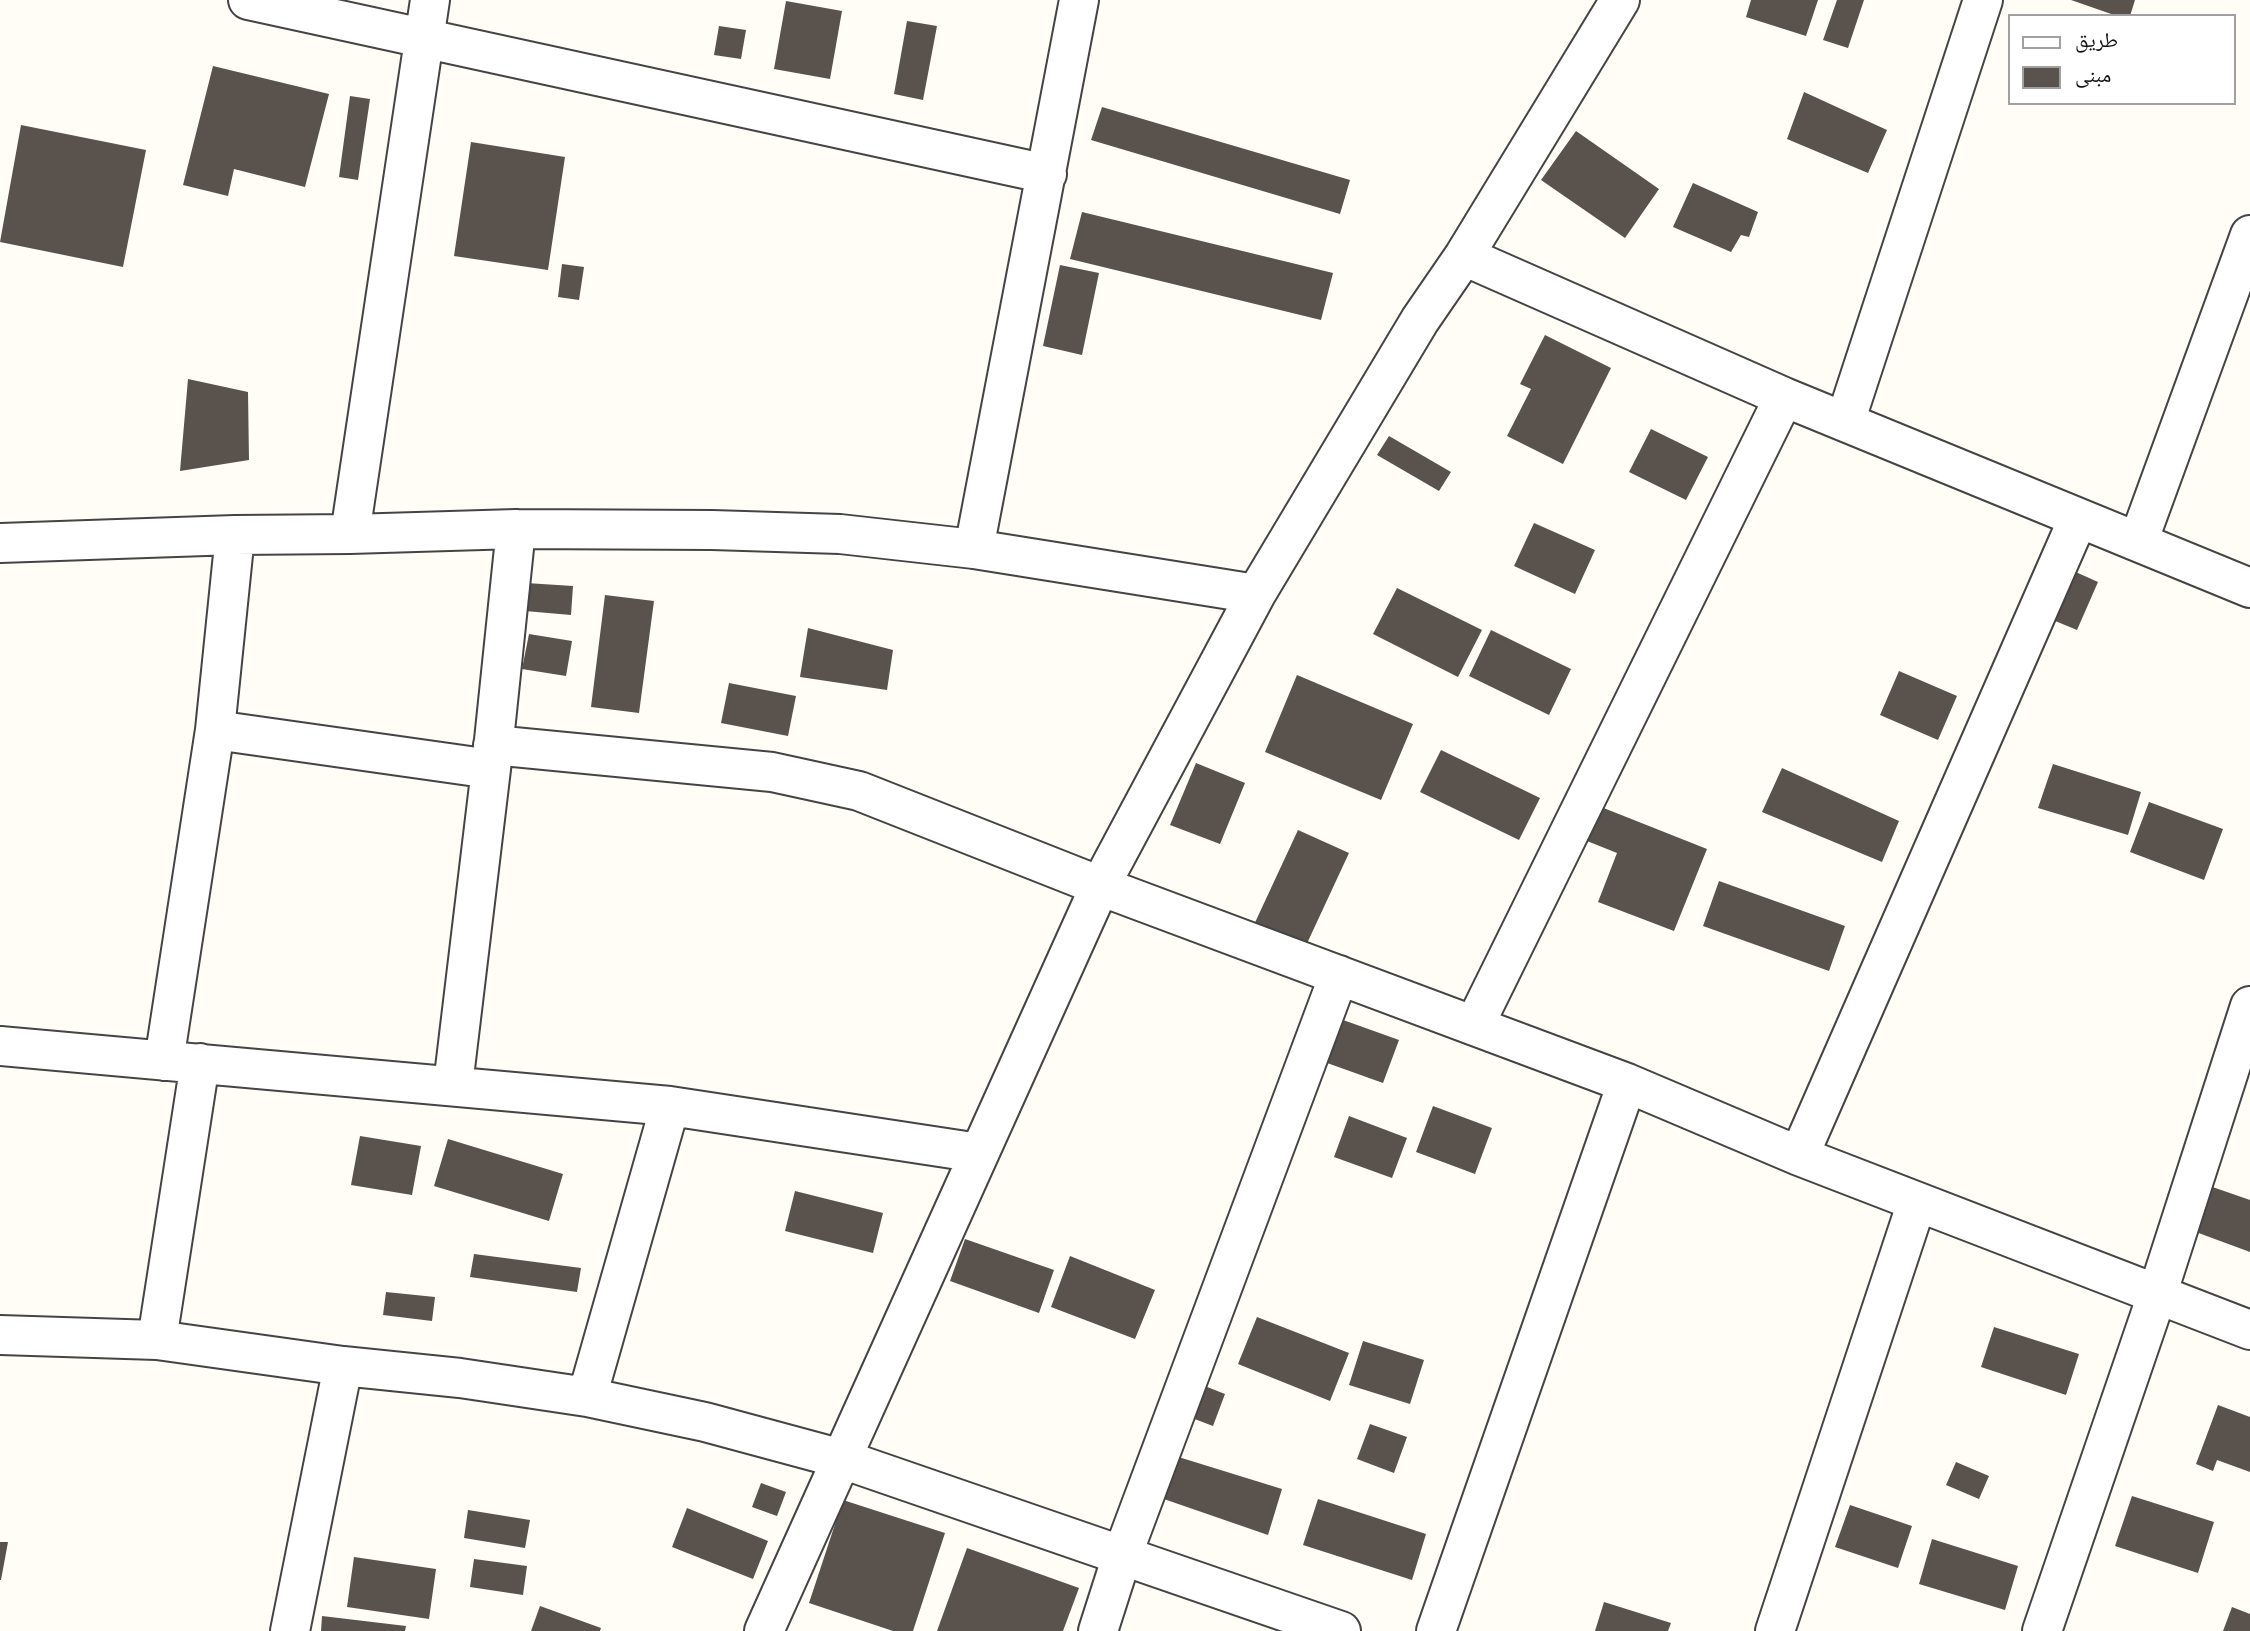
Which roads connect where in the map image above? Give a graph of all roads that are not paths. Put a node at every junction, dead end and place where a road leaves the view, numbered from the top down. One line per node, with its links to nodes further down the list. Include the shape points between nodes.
1 (248, 0): 6 (street)
2 (430, 0): 6 (street)
3 (1079, 0): 7 (street)
4 (1620, 0): 9 (street)
5 (1983, 0): 11 (street)
6 (423, 39): 7 (street); 14 (street)
7 (1047, 174): 18 (street)
8 (2250, 235): 16 (street)
9 (1464, 256): 10 (street); 20 (street, via 1420,320)
10 (1784, 397): 11 (street); 26 (street)
11 (1845, 422): 12 (street)
12 (2078, 519): 16 (street); 33 (street)
13 (516, 529): 14 (street); 18 (street, via 840,534); 22 (street)
14 (350, 534): 15 (street)
15 (235, 535): 17 (street); 21 (street)
16 (2138, 542): 19 (street)
17 (0, 543)
18 (974, 549): 20 (street)
19 (2250, 588)
20 (1256, 594): 23 (street)
21 (215, 730): 22 (street); 28 (street)
22 (492, 757): 23 (street, via 772,772 859,791); 30 (street)
23 (1100, 886): 24 (street); 32 (street)
24 (1339, 975): 26 (street); 42 (street)
25 (2250, 1006): 35 (street)
26 (1474, 1026): 29 (street)
27 (0, 1046): 28 (street)
28 (182, 1062): 30 (street); 38 (street)
29 (1627, 1083): 33 (street); 47 (street)
30 (453, 1085): 31 (street)
31 (670, 1106): 32 (street); 40 (street)
32 (979, 1153): 41 (street)
33 (1799, 1156): 34 (street)
34 (1917, 1202): 35 (street); 48 (street)
35 (2157, 1295): 36 (street); 49 (street)
36 (2250, 1330)
37 (0, 1335): 38 (street)
38 (157, 1340): 39 (street)
39 (344, 1366): 40 (street); 43 (street)
40 (587, 1397): 41 (street, via 705,1422)
41 (842, 1459): 42 (street); 44 (street)
42 (1122, 1556): 45 (street); 46 (street)
43 (290, 1631)
44 (764, 1631)
45 (1098, 1631)
46 (1341, 1631)
47 (1436, 1631)
48 (1775, 1631)
49 (2042, 1631)

